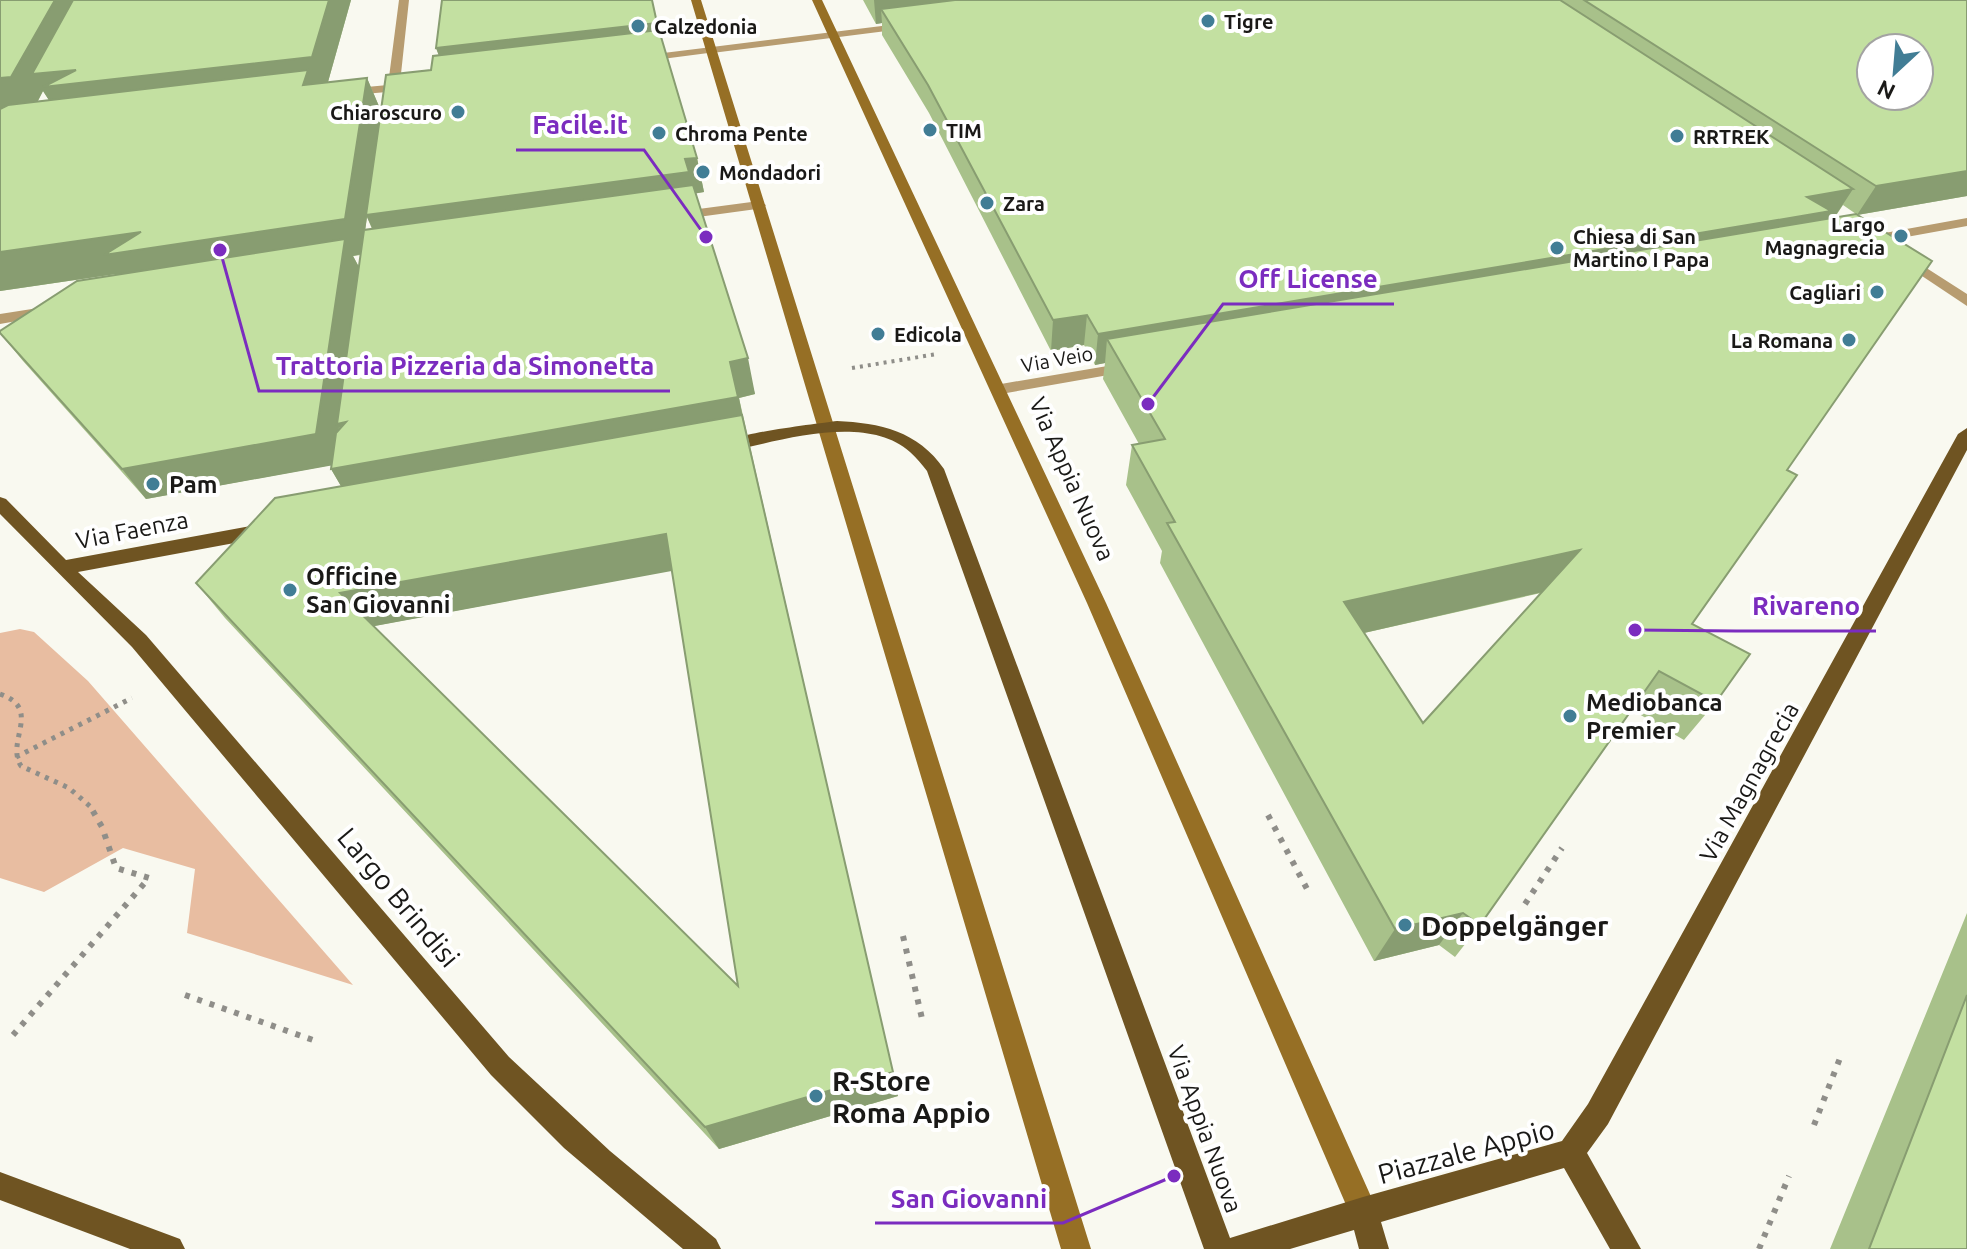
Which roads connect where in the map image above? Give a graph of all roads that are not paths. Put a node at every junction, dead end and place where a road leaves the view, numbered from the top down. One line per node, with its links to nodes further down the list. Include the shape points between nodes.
1 (404, 0): 9 (street)
2 (696, 0): 6 (main road)
3 (817, 0): 5 (main road, Via Appia Nuova)
4 (919, 24): 5 (street)
5 (834, 34): 6 (street); 21 (main road, Via Appia Nuova)
6 (712, 50): 7 (street); 12 (main road)
7 (625, 60)
8 (424, 84): 9 (street)
9 (394, 88): 10 (street); 11 (street)
10 (334, 95)
11 (389, 119)
12 (759, 205): 13 (street); 22 (main road)
13 (657, 219)
14 (1967, 222): 15 (street)
15 (1871, 234): 16 (street); 17 (street)
16 (1850, 243)
17 (1967, 301)
18 (62, 309): 19 (street)
19 (0, 319)
20 (1148, 364): 21 (street, Via Veio)
21 (1001, 389): 28 (main road, Via Appia Nuova)
22 (825, 428): 24 (main road); 34 (main road); 35 (main road, Via Appia Nuova, via 884,431 916,447 935,469)
23 (1967, 434): 29 (main road, Via Magnagrecia, via 1604,1102)
24 (700, 451)
25 (0, 503): 27 (main road, Largo Brindisi)
26 (293, 525): 27 (main road, Via Faenza)
27 (62, 568): 33 (main road, Largo Brindisi, via 139,641 500,1066 604,1167)
28 (1253, 950): 31 (main road, Piazzale Appio)
29 (1571, 1152): 31 (main road, Piazzale Appio); 38 (main road, Piazzale Appio)
30 (0, 1186): 32 (main road)
31 (1363, 1211): 36 (main road, Piazzale Appio); 37 (main road, Piazzale Appio)
32 (170, 1249)
33 (706, 1249)
34 (1076, 1249)
35 (1219, 1249)
36 (1240, 1249)
37 (1374, 1249)
38 (1626, 1249)

